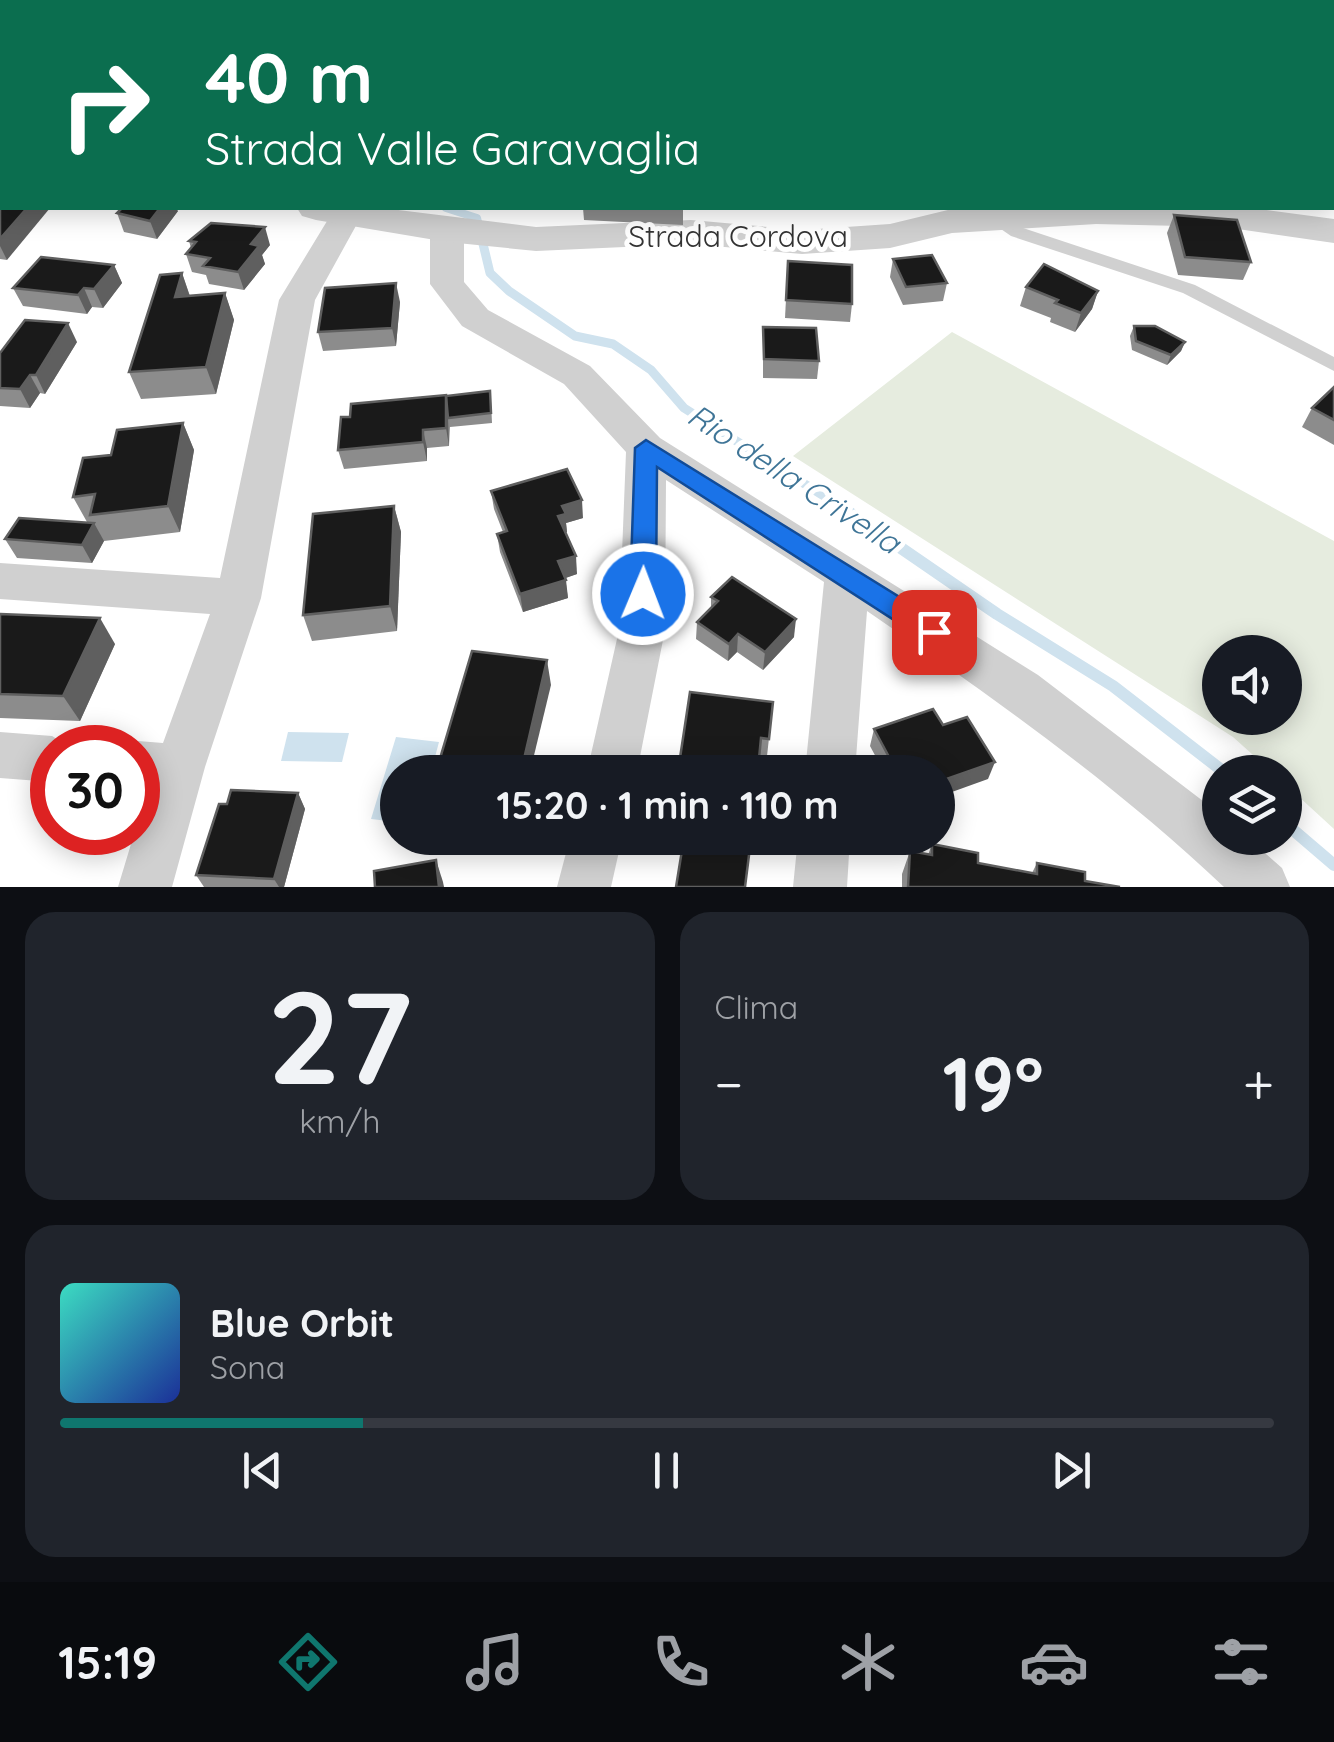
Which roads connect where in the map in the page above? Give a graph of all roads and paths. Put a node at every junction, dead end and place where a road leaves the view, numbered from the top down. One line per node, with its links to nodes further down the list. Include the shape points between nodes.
1 (332, 210): 4 (street, Strada Cordova); 9 (street, via 298,300)
2 (968, 215): 3 (street, Strada Cordova, via 1224,215); 4 (street, Strada Cordova, via 890,236 802,242 692,232 536,238); 5 (lane, via 1190,289)
3 (1334, 231)
4 (469, 232): 6 (street, via 448,284 475,318 577,375)
5 (1334, 365)
6 (646, 448): 7 (street); 10 (street, via 642,630)
7 (848, 574): 11 (street); 15 (street, via 1021,690)
8 (0, 581): 9 (street)
9 (238, 598): 14 (street)
10 (616, 755)
11 (832, 755)
12 (0, 756): 13 (street)
13 (30, 758)
14 (160, 763)
15 (1202, 832)
16 (149, 855): 21 (street)
17 (592, 855): 22 (street)
18 (823, 855): 23 (street)
19 (1208, 855): 24 (street)
20 (1228, 855): 25 (street)
21 (145, 887)
22 (584, 887)
23 (820, 887)
24 (1213, 887)
25 (1263, 887)

